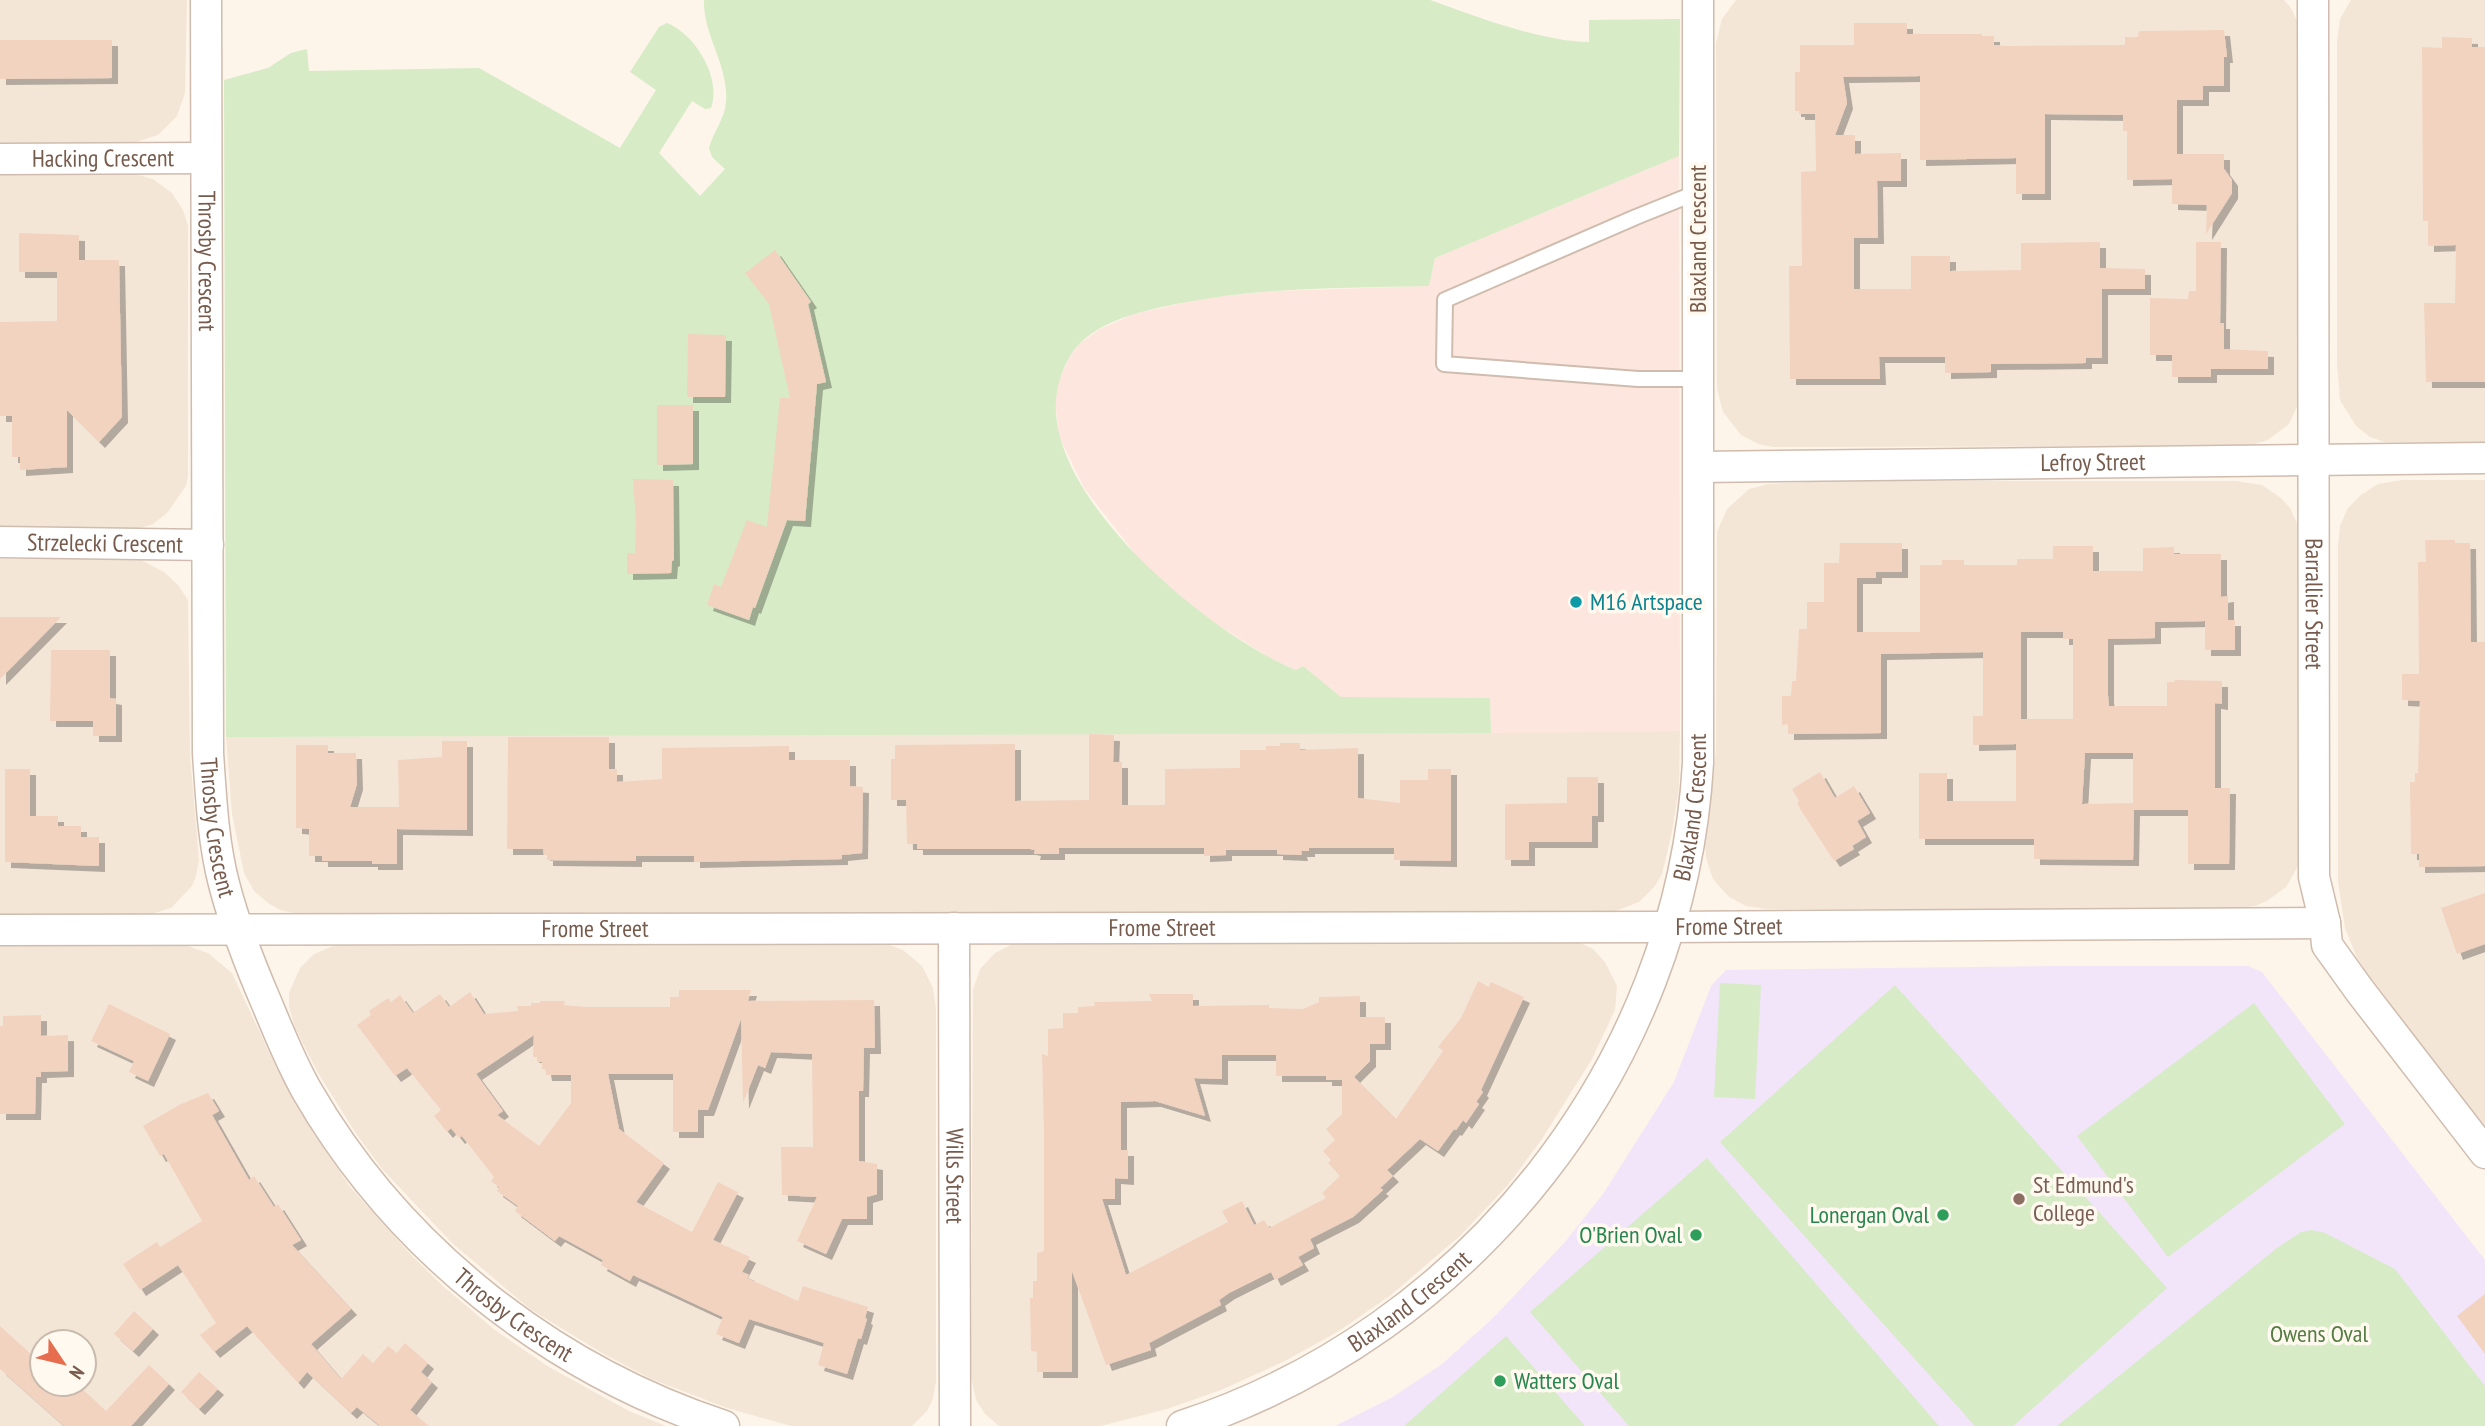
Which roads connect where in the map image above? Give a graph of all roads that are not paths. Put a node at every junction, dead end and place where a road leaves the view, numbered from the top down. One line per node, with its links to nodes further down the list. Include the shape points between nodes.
1 (206, 0): 4 (street, Throsby Crescent)
2 (1698, 0): 6 (street, Blaxland Crescent)
3 (2313, 0): 9 (street, Barrallier Street)
4 (206, 158): 5 (street, Hacking Crescent); 12 (street, Throsby Crescent)
5 (0, 159)
6 (1698, 192): 7 (street, Blaxland Crescent); 7 (lane, via 1445,300 1444,364 1638,379)
7 (1699, 379): 10 (street, Blaxland Crescent)
8 (2485, 458): 9 (street, Lefroy Street)
9 (2314, 459): 10 (street, Lefroy Street); 13 (street, Barrallier Street, via 2314,877)
10 (1699, 467): 14 (street, Blaxland Crescent, via 1696,790 1684,868)
11 (0, 542): 12 (street, Strzelecki Crescent)
12 (208, 545): 16 (street, Throsby Crescent, via 208,753 219,862)
13 (2325, 923): 14 (street, Frome Street); 18 (street, Barrallier Street, via 2327,945)
14 (1668, 927): 15 (street, Frome Street); 21 (street, Blaxland Crescent, via 1632,1028 1596,1097 1555,1156 1489,1233 1373,1332 1244,1403)
15 (954, 928): 16 (street, Frome Street); 20 (street, Wills Street)
16 (237, 929): 17 (street, Frome Street); 19 (street, Throsby Crescent, via 307,1091 366,1178 422,1240 475,1289 541,1338 630,1388)
17 (0, 930)
18 (2485, 1153)
19 (724, 1426)
20 (955, 1426)
21 (1182, 1426)

